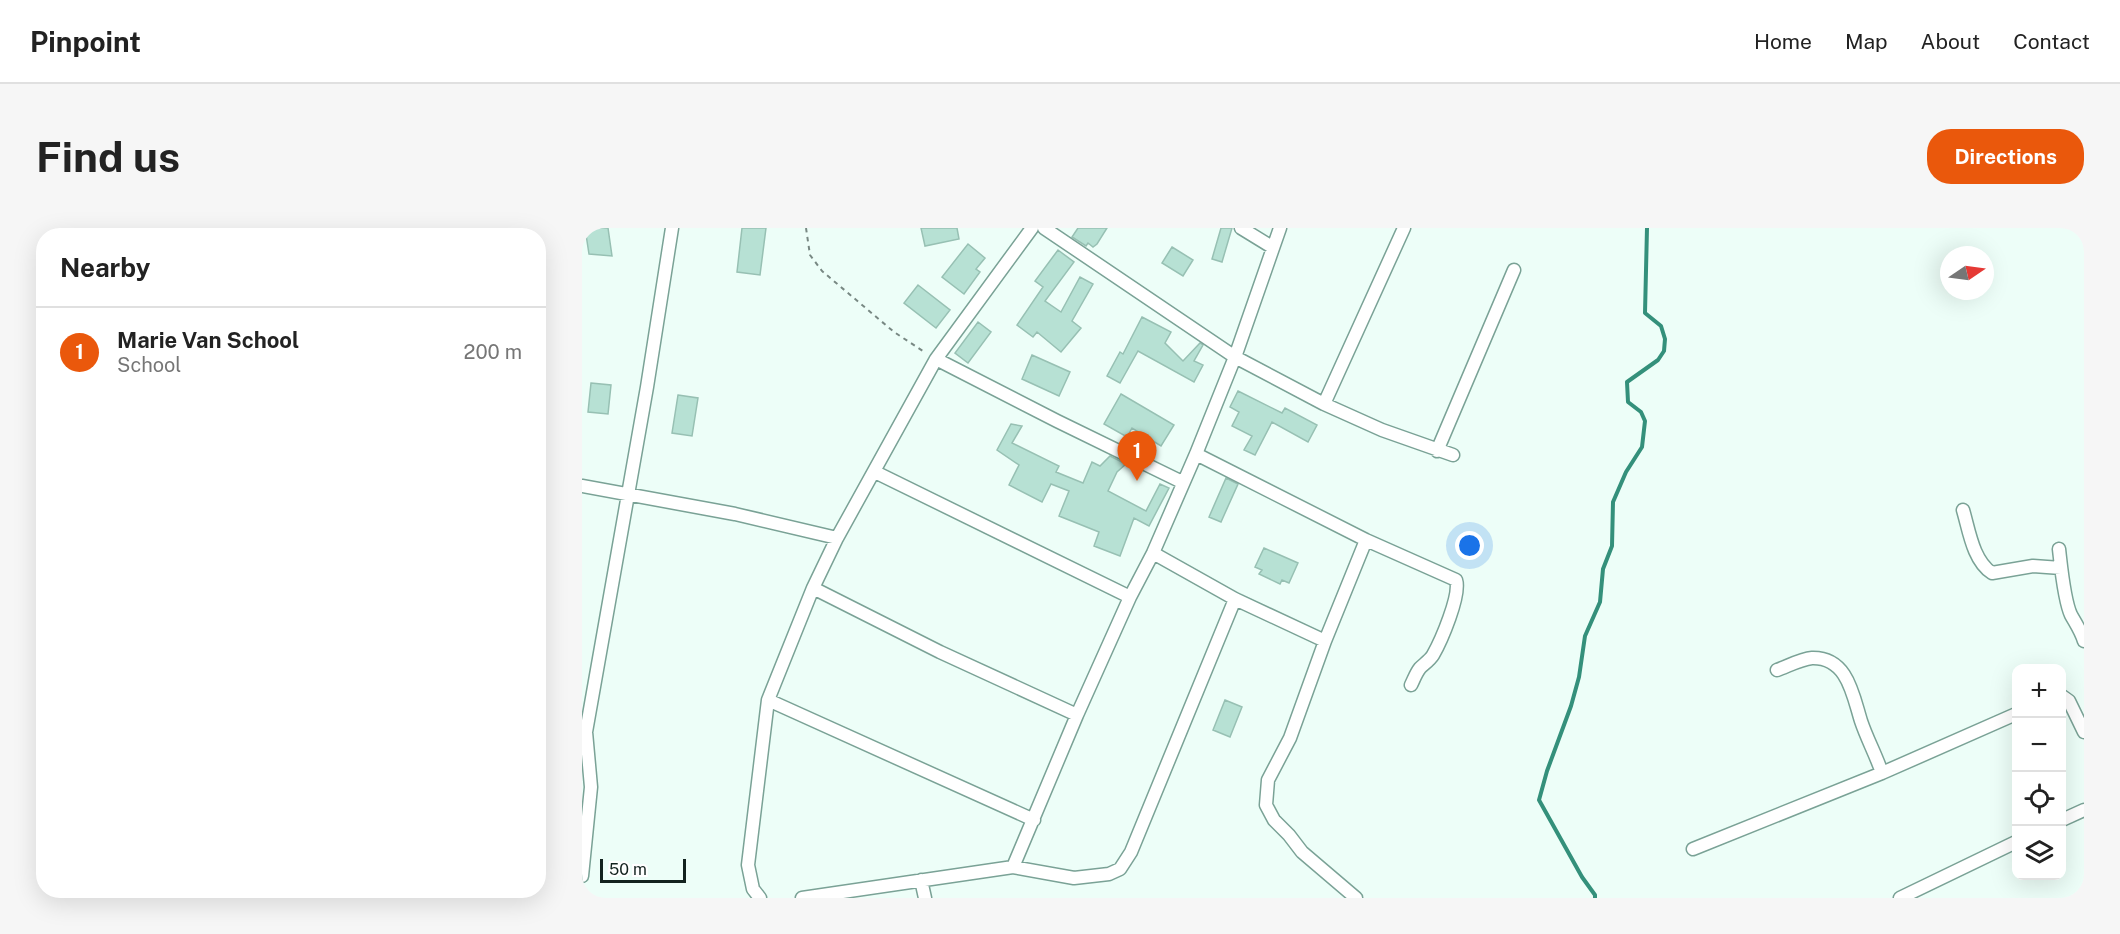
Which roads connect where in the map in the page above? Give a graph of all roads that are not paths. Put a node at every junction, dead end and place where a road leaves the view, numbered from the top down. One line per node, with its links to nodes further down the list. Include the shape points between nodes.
1 (672, 228): 18 (street)
2 (1032, 228): 10 (street)
3 (1044, 228): 9 (street)
4 (1240, 228): 7 (street)
5 (1280, 228): 7 (street)
6 (1404, 228): 11 (street)
7 (1272, 247): 9 (street)
8 (1514, 270): 12 (street)
9 (1234, 357): 11 (street); 13 (street)
10 (936, 359): 15 (street); 16 (street)
11 (1324, 404): 12 (street)
12 (1437, 451): 14 (street)
13 (1196, 454): 16 (street); 21 (street)
14 (1453, 455)
15 (875, 472): 20 (street); 26 (street)
16 (1182, 482): 23 (street)
17 (582, 486): 18 (street)
18 (627, 495): 20 (street, via 735,514); 44 (street, via 586,732 591,788)
19 (1963, 510): 24 (street, via 1977,554 1987,570 1998,573 2033,566)
20 (837, 538): 25 (street)
21 (1366, 540): 28 (street); 31 (street, via 1456,580 1458,586 1432,657 1418,670)
22 (2059, 549): 24 (street)
23 (1153, 553): 26 (street); 27 (street)
24 (2061, 568): 29 (street, via 2071,614)
25 (813, 588): 33 (street); 34 (street)
26 (1130, 597): 34 (street)
27 (1235, 599): 28 (street); 43 (street, via 1131,852 1120,869 1074,878)
28 (1325, 641): 49 (street, via 1290,738 1268,780 1266,805 1302,852)
29 (2084, 641)
30 (1777, 670): 37 (street, via 1811,658 1825,659 1840,669 1850,682 1864,731)
31 (1412, 685)
32 (2066, 698): 36 (street)
33 (768, 700): 40 (street); 46 (street, via 748,865 753,889)
34 (1077, 715): 40 (street)
35 (2012, 716): 37 (street)
36 (2084, 732)
37 (1882, 772): 42 (street)
38 (2084, 810): 39 (street)
39 (2066, 818)
40 (1034, 820): 43 (street)
41 (2012, 844): 50 (street)
42 (1693, 849)
43 (1013, 867): 45 (street)
44 (582, 876)
45 (921, 880): 47 (street); 48 (street)
46 (760, 898)
47 (802, 898)
48 (925, 898)
49 (1356, 898)
50 (1900, 898)

